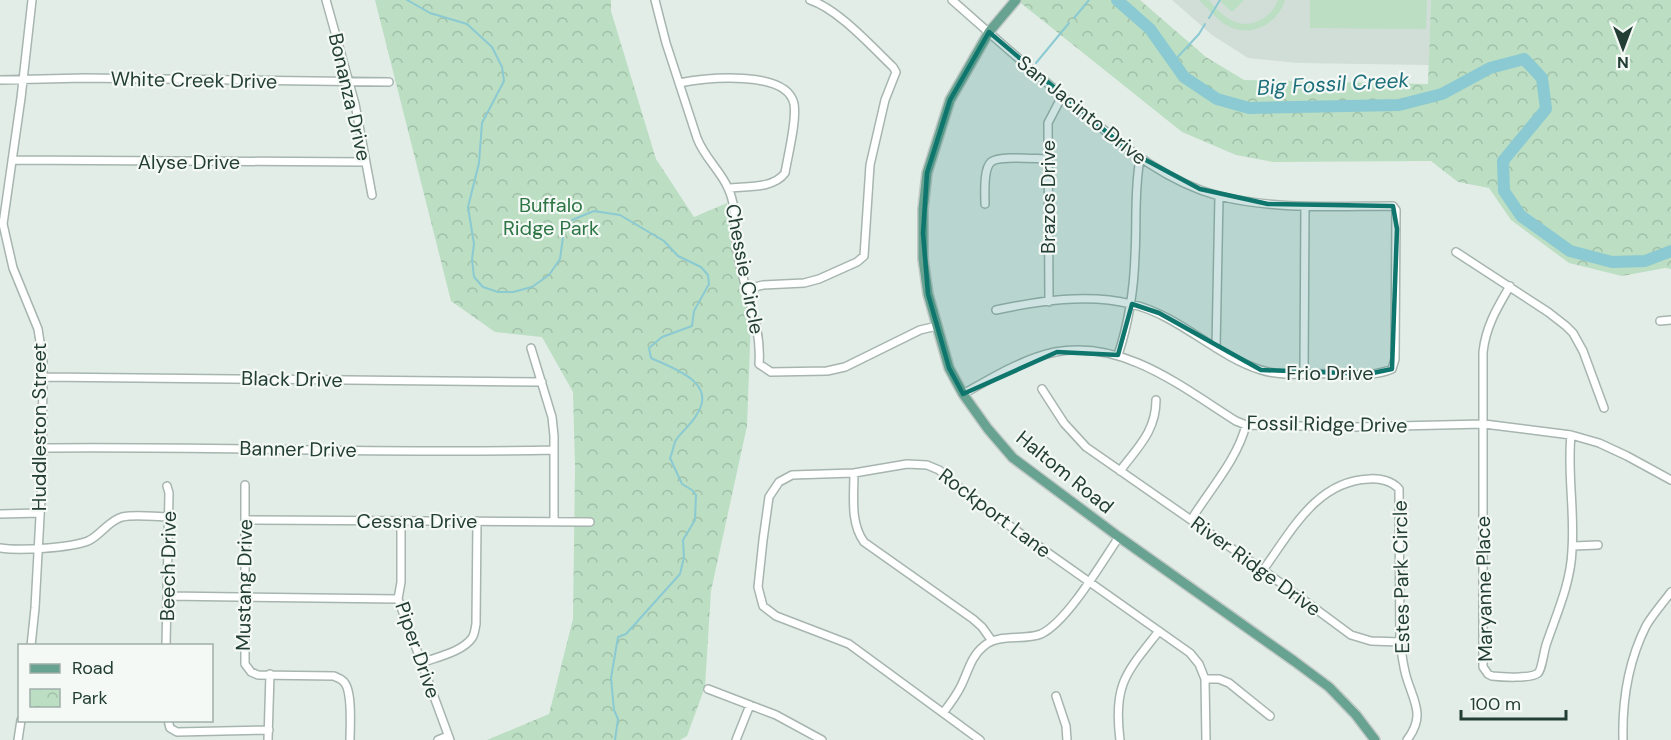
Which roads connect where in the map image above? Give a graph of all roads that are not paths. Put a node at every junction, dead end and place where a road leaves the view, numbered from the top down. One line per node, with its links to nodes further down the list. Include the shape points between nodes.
1 (32, 0): 8 (street, Huddleston Street)
2 (326, 0): 10 (street, Bonanza Drive)
3 (655, 0): 12 (street, Chessie Circle)
4 (810, 0): 26 (street, via 826,7 859,34 896,72 885,100 870,165 864,256 819,279)
5 (952, 0): 7 (street)
6 (1016, 0): 7 (main road, Haltom Road)
7 (989, 32): 13 (street, San Jacinto Drive); 32 (main road, Haltom Road, via 950,100 927,173 924,259)
8 (22, 78): 9 (street, White Creek Drive); 10 (street, White Creek Drive); 16 (street, Huddleston Street)
9 (0, 80)
10 (349, 82): 11 (street, White Creek Drive); 17 (street, Bonanza Drive)
11 (389, 82)
12 (679, 83): 18 (street, Chessie Circle, via 700,147); 18 (street, via 706,78 761,81 783,86 792,96 794,117 781,179 773,184)
13 (1062, 96): 14 (street, Brazos Drive, via 1048,123); 15 (street, San Jacinto Drive)
14 (1048, 159): 21 (street, via 992,161 985,182); 27 (street, Brazos Drive)
15 (1140, 159): 20 (street, San Jacinto Drive); 28 (street, via 1135,190)
16 (12, 160): 17 (street, Alyse Drive); 37 (street, Huddleston Street, via 3,224 13,268 38,329)
17 (366, 162): 19 (street, Bonanza Drive)
18 (728, 188): 26 (street, Chessie Circle)
19 (372, 195)
20 (1219, 196): 22 (street, San Jacinto Drive); 34 (street)
21 (985, 204)
22 (1305, 206): 23 (street, San Jacinto Drive); 36 (street)
23 (1393, 206): 36 (street, Frio Drive, via 1397,229 1392,369 1368,374)
24 (1456, 252): 25 (street)
25 (1510, 286): 42 (street, via 1573,333); 43 (street, Maryanne Place, via 1485,338)
26 (747, 290): 32 (street, Chessie Circle, via 758,333 759,364 771,372 845,367 920,330)
27 (1049, 302): 28 (street, Frio Drive, via 1093,299); 29 (street, Frio Drive)
28 (1132, 304): 34 (street, Frio Drive, via 1159,313); 35 (street)
29 (996, 310)
30 (1671, 320): 31 (street)
31 (1660, 321)
32 (937, 326): 40 (main road, Haltom Road, via 949,368)
33 (531, 348): 38 (street)
34 (1216, 348): 36 (street, Frio Drive, via 1261,370)
35 (1118, 355): 40 (street, Fossil Ridge Drive, via 1057,352 1029,361); 44 (street, Fossil Ridge Drive, via 1153,370)
36 (1304, 373)
37 (43, 377): 38 (street, Black Drive); 46 (street, Huddleston Street)
38 (542, 382): 47 (street, via 552,417)
39 (1042, 389): 48 (street, River Ridge Drive, via 1075,436)
40 (963, 394): 62 (main road, Haltom Road, via 1013,458)
41 (1156, 400): 48 (street, via 1153,426)
42 (1604, 408)
43 (1484, 424): 44 (street, Fossil Ridge Drive); 45 (street, Fossil Ridge Drive); 64 (street, Maryanne Place, via 1483,667 1488,674 1522,676 1540,671 1570,570)
44 (1246, 425): 57 (street, via 1235,453)
45 (1571, 435): 50 (street, Fossil Ridge Drive, via 1599,443); 64 (street, Maryanne Place)
46 (42, 448): 47 (street, Banner Drive); 53 (street, Huddleston Street)
47 (554, 450): 60 (street)
48 (1120, 471): 57 (street, River Ridge Drive)
49 (854, 473): 68 (street, Rockport Lane, via 915,463 939,470 976,502); 74 (street, via 855,521 864,542 973,619); 84 (street, Rockport Lane, via 792,475 773,488 763,540 760,600 769,612 849,644)
50 (1671, 480)
51 (245, 485): 56 (street, Mustang Drive)
52 (167, 486): 55 (street, Beech Drive)
53 (40, 513): 54 (street); 66 (street, Huddleston Street)
54 (0, 514)
55 (169, 517): 66 (street, via 122,517 88,540); 70 (street, Beech Drive)
56 (245, 520): 58 (street, Cessna Drive); 71 (street, Mustang Drive)
57 (1191, 520): 67 (street, River Ridge Drive)
58 (401, 521): 59 (street, Cessna Drive); 72 (street, Piper Drive)
59 (477, 521): 60 (street, Cessna Drive); 78 (street, via 477,624 473,637 453,651)
60 (554, 522): 61 (street, Cessna Drive)
61 (590, 522)
62 (1119, 537): 68 (street); 100 (main road, Haltom Road, via 1329,687)
63 (1598, 545): 64 (street)
64 (1573, 546)
65 (0, 548): 66 (street)
66 (39, 548): 76 (street, Huddleston Street)
67 (1263, 570): 75 (street, River Ridge Drive, via 1351,635 1371,641); 75 (street, Estes Park Circle, via 1310,507 1327,492 1357,480 1395,484 1400,495)
68 (1089, 582): 73 (street, Rockport Lane); 74 (street, via 1048,630 1028,637)
69 (1671, 592): 102 (street, via 1647,626 1630,670)
70 (167, 596): 71 (street); 77 (street, Beech Drive)
71 (244, 597): 72 (street); 79 (street, Mustang Drive, via 244,664 258,675)
72 (398, 599): 78 (street, Piper Drive)
73 (1159, 631): 80 (street, Rockport Lane, via 1190,653 1200,664); 98 (street, via 1125,677 1117,705)
74 (992, 641): 84 (street, via 977,653)
75 (1400, 642): 101 (street, Estes Park Circle, via 1418,710 1418,721)
76 (31, 644)
77 (166, 644)
78 (421, 663): 89 (street, Piper Drive)
79 (270, 674): 88 (street); 92 (street, Mustang Drive, via 334,676 344,681 350,700)
80 (1205, 679): 85 (street, via 1229,683); 99 (street, Rockport Lane)
81 (708, 689): 83 (street)
82 (1056, 696): 97 (street)
83 (750, 705): 94 (street); 95 (street)
84 (944, 713): 96 (street, Rockport Lane)
85 (1270, 716)
86 (21, 722): 90 (street)
87 (168, 722): 88 (street, via 177,732)
88 (268, 729): 91 (street)
89 (449, 738): 93 (street)
90 (18, 740)
91 (268, 740)
92 (350, 740)
93 (438, 740)
94 (736, 740)
95 (822, 740)
96 (980, 740)
97 (1067, 740)
98 (1120, 740)
99 (1206, 740)
100 (1375, 740)
101 (1407, 740)
102 (1623, 740)

